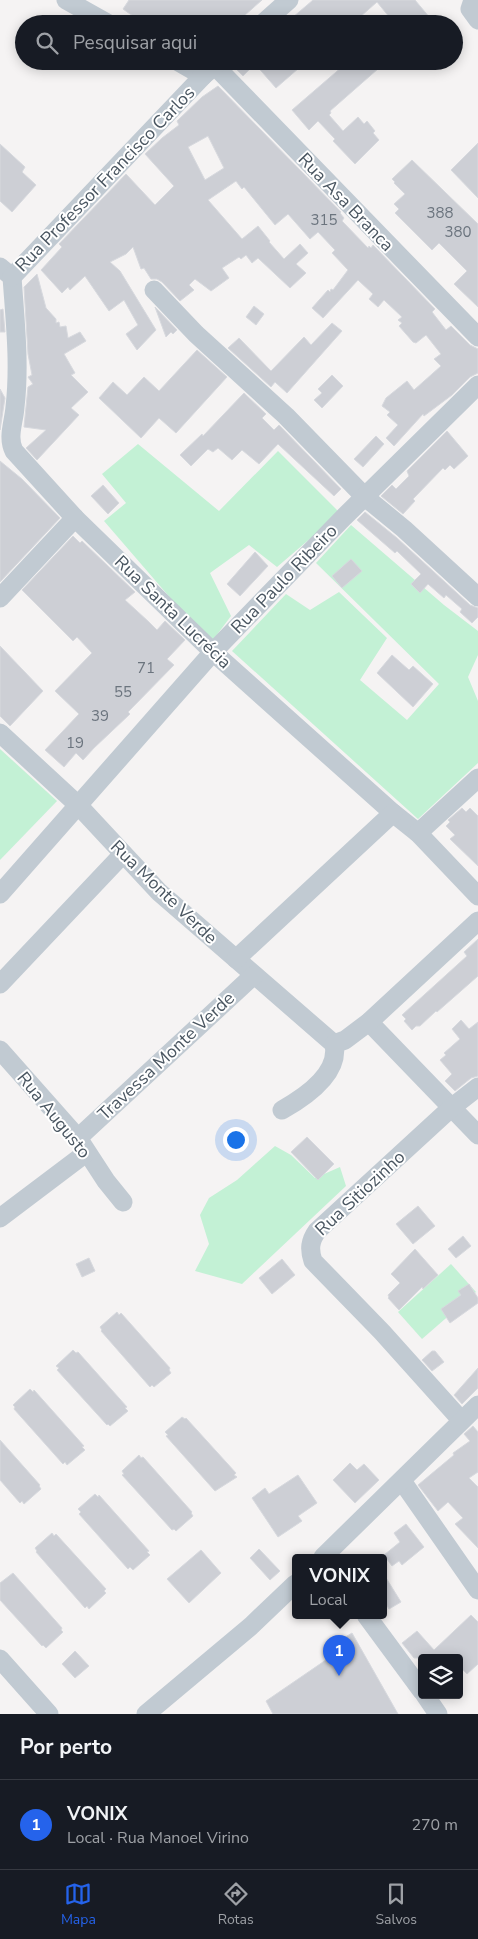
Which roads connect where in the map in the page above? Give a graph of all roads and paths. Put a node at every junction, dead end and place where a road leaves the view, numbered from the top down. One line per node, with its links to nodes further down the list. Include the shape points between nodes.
1 (66, 0): 4 (street)
2 (289, 0): 5 (street)
3 (474, 0): 6 (street, via 470,9)
4 (93, 15)
5 (272, 15)
6 (478, 20)
7 (211, 70): 9 (street, Rua Professor Francisco Carlos)
8 (215, 70): 11 (street, Rua Asa Branca)
9 (6, 272): 13 (street, Rua Santa Lucrécia, via 17,364 16,406)
10 (154, 290): 14 (street)
11 (478, 337)
12 (478, 385): 14 (street, Rua Paulo Ribeiro)
13 (5, 447): 15 (street, Rua Santa Lucrécia, via 14,451)
14 (365, 497): 16 (street); 18 (street, Rua Paulo Ribeiro)
15 (75, 518): 17 (street); 18 (street, Rua Santa Lucrécia)
16 (478, 597)
17 (0, 598)
18 (213, 652): 21 (street, Rua Paulo Ribeiro); 22 (street, Rua Santa Lucrécia)
19 (0, 733): 21 (street, Rua Monte Verde)
20 (478, 778): 23 (street)
21 (78, 805): 24 (street, Rua Monte Verde); 25 (street, Rua Paulo Ribeiro)
22 (394, 814): 23 (street, Rua Santa Lucrécia); 28 (street)
23 (418, 833): 26 (street, Rua Santa Lucrécia)
24 (123, 854): 28 (street, Rua Monte Verde, via 159,892); 30 (street)
25 (0, 894)
26 (478, 896)
27 (478, 921): 31 (street)
28 (236, 959): 29 (street, Rua Monte Verde)
29 (254, 975): 32 (street, Rua Monte Verde); 38 (street, Travessa Monte Verde)
30 (0, 984)
31 (369, 1022): 32 (street); 35 (street)
32 (334, 1044): 36 (street, via 335,1062 324,1076 309,1092)
33 (0, 1050): 38 (street, Rua Augusto)
34 (478, 1087): 35 (street, Rua Sitiozinho)
35 (451, 1108): 37 (street); 42 (street, Rua Sitiozinho, via 317,1231 310,1249 312,1261 382,1332)
36 (282, 1110)
37 (478, 1134)
38 (82, 1146): 39 (street, Rua Augusto); 40 (street, Travessa Monte Verde)
39 (123, 1202)
40 (0, 1218)
41 (478, 1405): 42 (street)
42 (461, 1420): 43 (street)
43 (402, 1481): 44 (street); 46 (street)
44 (327, 1554)
45 (292, 1587): 52 (street, via 251,1626)
46 (478, 1590)
47 (369, 1619): 49 (street)
48 (0, 1659): 51 (street)
49 (418, 1686)
50 (428, 1699): 53 (street)
51 (49, 1714)
52 (146, 1714)
53 (438, 1714)

